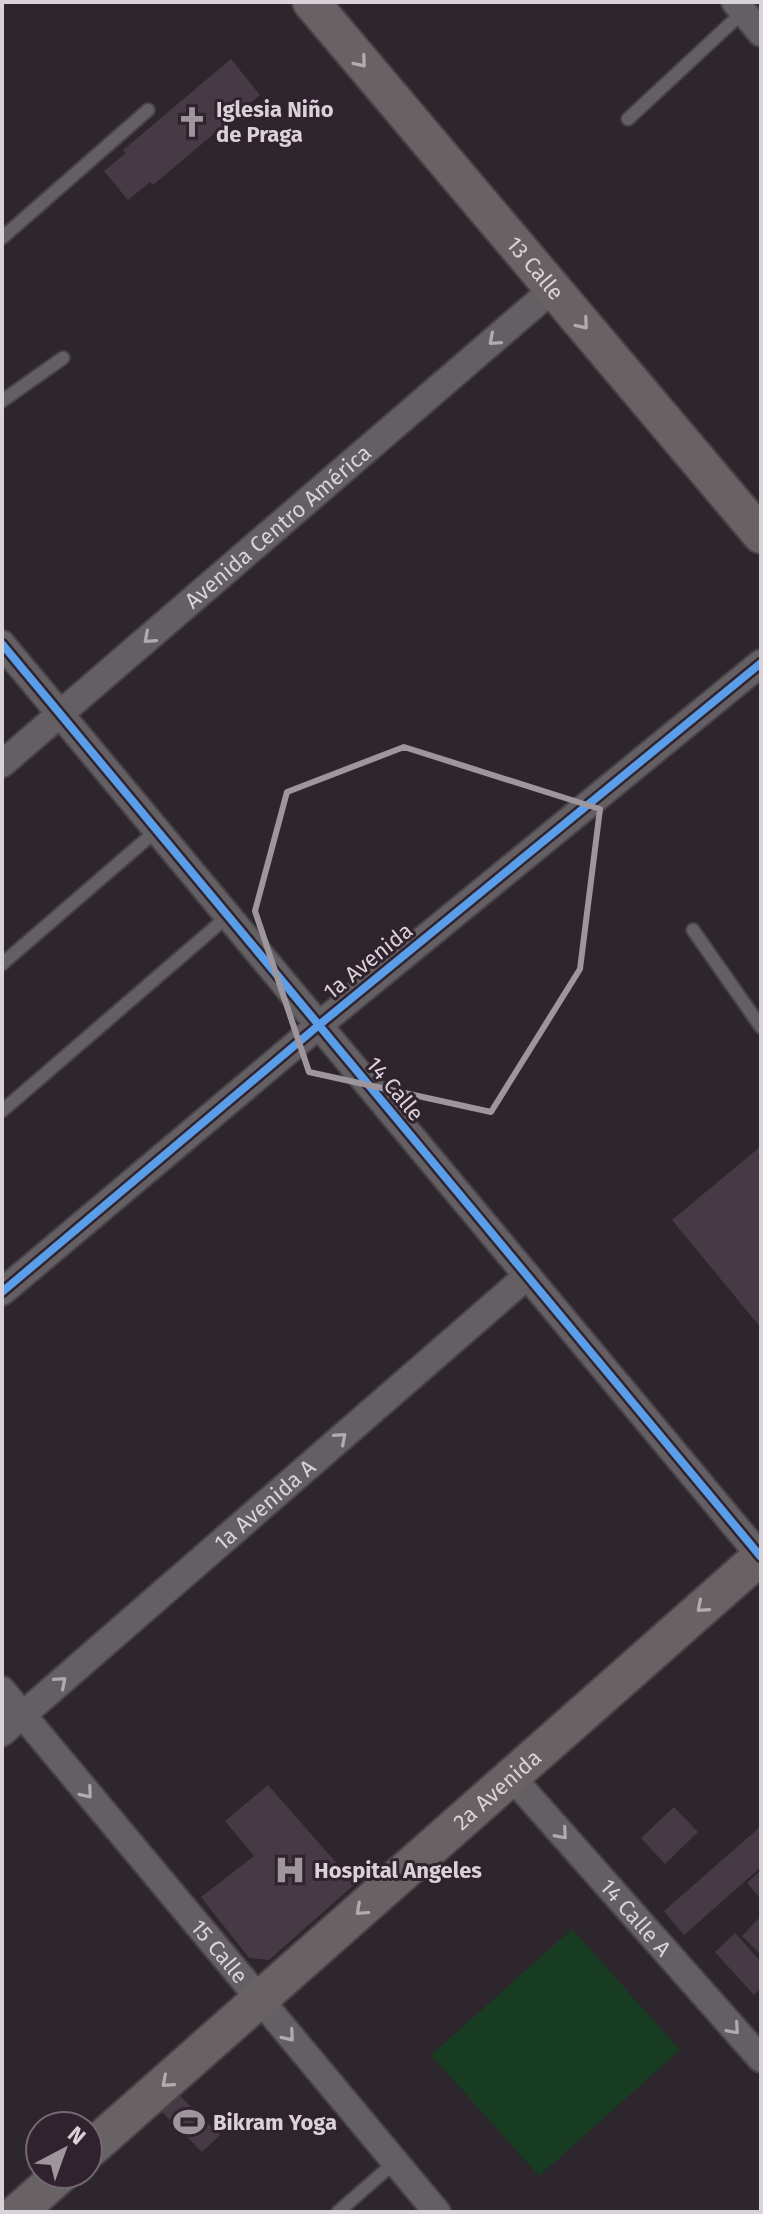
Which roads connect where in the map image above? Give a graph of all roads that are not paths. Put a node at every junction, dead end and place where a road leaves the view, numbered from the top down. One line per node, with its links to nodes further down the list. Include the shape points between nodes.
1 (311, 2): 7 (street, 13 Calle, one-way to 7)
2 (739, 7): 3 (street); 5 (lane)
3 (761, 33)
4 (148, 110): 6 (lane)
5 (628, 119)
6 (2, 238)
7 (553, 289): 10 (street, 13 Calle, one-way to 10); 13 (street, Avenida Centro América, one-way to 13)
8 (63, 358): 9 (lane)
9 (2, 401)
10 (761, 535)
11 (2, 644): 13 (street, 14 Calle)
12 (761, 663): 19 (street, 1a Avenida)
13 (60, 714): 14 (street, Avenida Centro América); 15 (street, 14 Calle)
14 (2, 764)
15 (157, 830): 16 (street, 14 Calle); 18 (lane)
16 (228, 916): 19 (street, 14 Calle); 21 (lane)
17 (693, 930): 20 (lane)
18 (2, 964)
19 (319, 1025): 22 (street, 14 Calle); 23 (street, 1a Avenida)
20 (761, 1027)
21 (2, 1111)
22 (527, 1276): 24 (street, 14 Calle); 26 (street, 1a Avenida A, one-way to 22)
23 (2, 1292)
24 (761, 1556): 28 (street, 2a Avenida, one-way to 28)
25 (2, 1690): 26 (street, 15 Calle)
26 (23, 1715): 27 (street, 1a Avenida A); 29 (street, 15 Calle, one-way to 29)
27 (2, 1733)
28 (510, 1775): 29 (street, 2a Avenida, one-way to 29); 30 (street, 14 Calle A, one-way to 30)
29 (260, 2001): 31 (street, 2a Avenida, one-way to 31); 32 (street, 15 Calle, one-way to 32)
30 (761, 2059)
31 (104, 2137)
32 (395, 2162): 35 (lane); 36 (street, 15 Calle)
33 (43, 2190): 34 (street)
34 (18, 2212)
35 (338, 2212)
36 (437, 2212)

